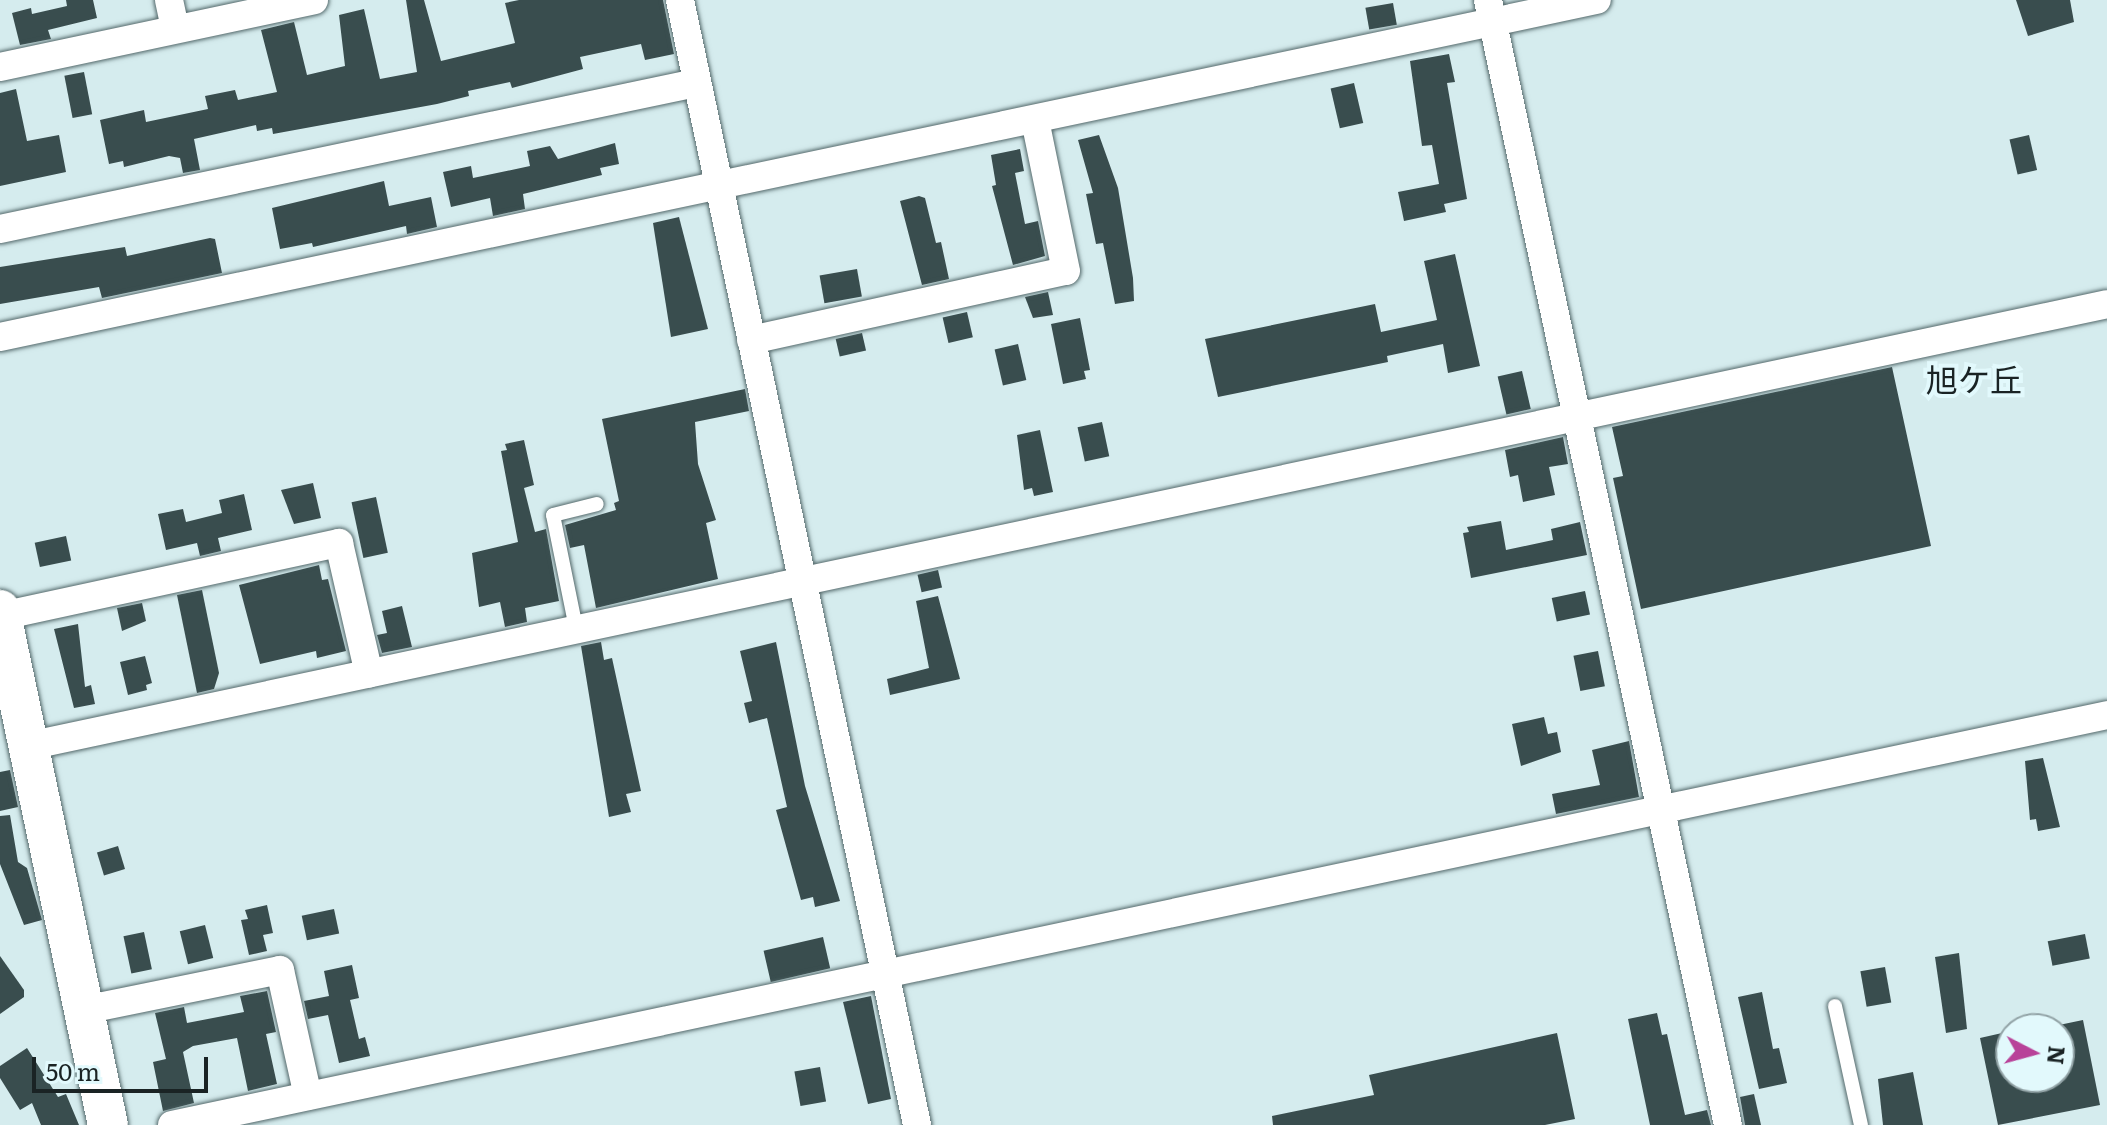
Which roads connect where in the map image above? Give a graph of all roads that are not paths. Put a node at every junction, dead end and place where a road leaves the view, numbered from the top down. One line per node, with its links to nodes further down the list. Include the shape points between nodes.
1 (169, 0): 6 (street)
2 (314, 0): 6 (street)
3 (680, 0): 8 (street)
4 (1597, 0): 5 (street)
5 (1490, 11): 9 (street); 15 (street)
6 (175, 28): 7 (street)
7 (0, 67)
8 (696, 83): 10 (street); 11 (street)
9 (1035, 120): 10 (street); 14 (street, via 1066,271)
10 (719, 188): 13 (street); 14 (street)
11 (0, 229)
12 (2107, 304): 15 (street)
13 (0, 337)
14 (751, 340): 17 (street)
15 (1577, 415): 17 (street); 23 (street)
16 (597, 504): 19 (lane, via 553,515)
17 (803, 584): 19 (street); 24 (street)
18 (1, 613): 20 (street, via 339,543); 22 (street)
19 (577, 633): 20 (street)
20 (369, 674): 22 (street)
21 (2107, 715): 23 (street)
22 (28, 746): 26 (street)
23 (1659, 812): 24 (street); 31 (street)
24 (884, 975): 27 (street); 30 (street)
25 (1835, 1006): 32 (lane)
26 (84, 1010): 27 (street, via 280,970); 28 (street)
27 (308, 1096): 29 (street)
28 (108, 1125)
29 (172, 1125)
30 (917, 1125)
31 (1728, 1125)
32 (1861, 1125)

